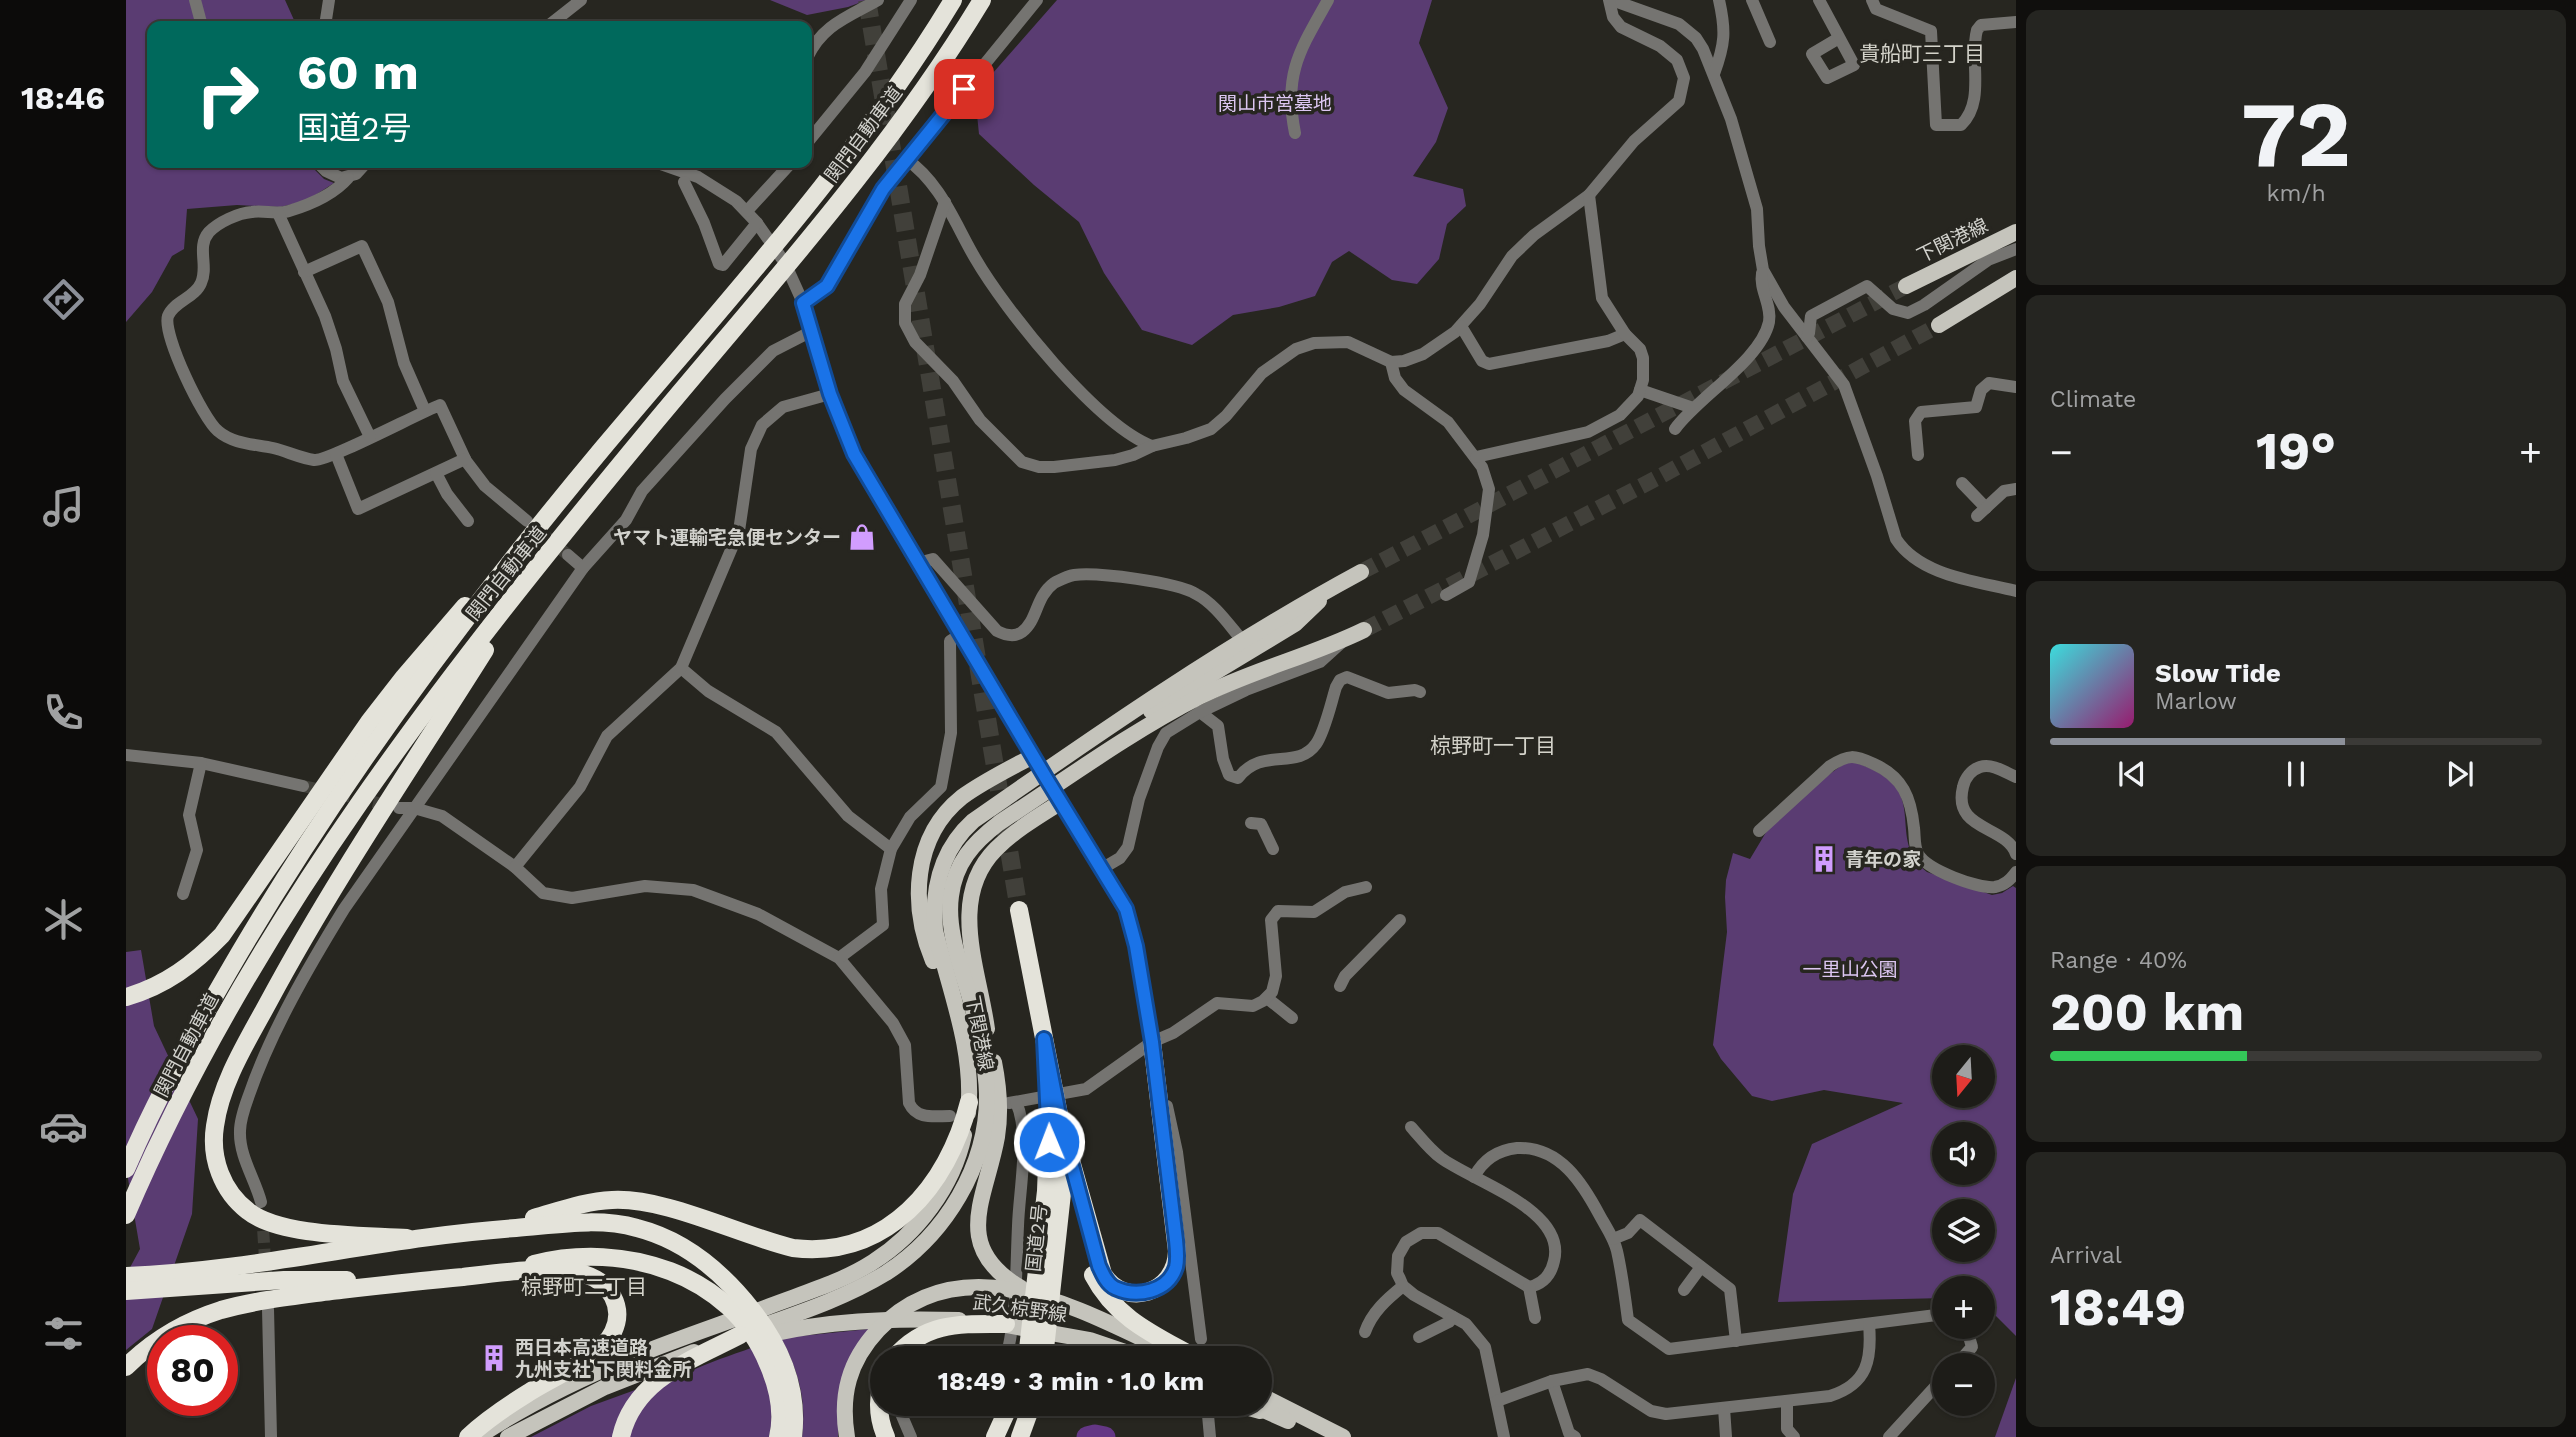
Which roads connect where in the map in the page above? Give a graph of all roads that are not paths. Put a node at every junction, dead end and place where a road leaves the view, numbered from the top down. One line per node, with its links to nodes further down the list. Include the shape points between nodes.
1 (195, 0): 15 (street)
2 (328, 0): 16 (street)
3 (878, 0): 21 (street, via 832,25)
4 (911, 0): 23 (street, via 838,108)
5 (953, 0): 65 (highway, 関門自動車道, via 887,99 782,234)
6 (982, 0): 66 (highway, 関門自動車道, via 905,115)
7 (1037, 0): 25 (street)
8 (1328, 0): 24 (street, via 1294,67 1289,99)
9 (1610, 0): 22 (street, via 1679,24 1703,49); 32 (street, via 1613,17 1621,27 1677,60 1684,85 1676,105 1634,141)
10 (1719, 0): 22 (street, via 1724,44)
11 (1752, 0): 20 (street)
12 (1819, 0): 19 (street)
13 (1872, 0): 18 (street, via 1876,9 1931,31 1936,125 1961,125 1968,118 1977,79 1977,30 1981,25)
14 (571, 3): 17 (street)
15 (201, 21)
16 (326, 21)
17 (553, 21)
18 (2016, 22)
19 (1839, 38)
20 (1770, 42)
21 (812, 49)
22 (1714, 74): 39 (street, via 1751,188)
23 (812, 130)
24 (1294, 133)
25 (906, 159): 33 (street, via 918,167); 43 (street, via 883,189 827,286)
26 (326, 168): 30 (street)
27 (358, 168): 30 (street)
28 (672, 168): 34 (street, via 698,177)
29 (786, 168): 34 (street)
30 (342, 178): 35 (street, via 335,191)
31 (684, 182): 36 (street, via 719,264 723,265)
32 (1588, 195): 45 (street, via 1511,256); 47 (street, via 1602,298)
33 (945, 202): 57 (street, via 974,257 1014,316 1078,388 1131,436); 57 (street, via 905,304 905,323 915,342 953,381 980,420 1021,462 1039,467 1115,460)
34 (747, 211): 36 (street)
35 (278, 213): 40 (street); 58 (street, via 240,215 208,233 202,246 202,281 193,295 170,311 169,334 191,387 216,430 244,443 316,461)
36 (757, 223): 43 (street, via 785,263)
37 (2016, 232): 42 (main road, 下関港線)
38 (2016, 249): 48 (street, via 1988,260 1912,312 1897,311 1867,286 1811,316)
39 (1763, 270): 48 (street); 53 (street, via 1762,288 1769,311 1764,336 1720,387)
40 (304, 272): 54 (street, via 362,246 388,302 404,363); 56 (street, via 331,331 346,388)
41 (2016, 278): 44 (main road)
42 (1906, 286)
43 (803, 303): 46 (street)
44 (1939, 325)
45 (1461, 326): 47 (street, via 1482,361 1489,364); 49 (street, via 1423,354)
46 (812, 331): 52 (street); 71 (street, via 772,351 725,399 642,491 626,520)
47 (1625, 334): 51 (street, via 1643,358)
48 (1807, 337): 74 (street, via 1844,384 1900,545 1930,568)
49 (1391, 362): 57 (street, via 1349,342 1314,343 1296,349 1262,373 1211,429); 60 (street, via 1404,390 1448,422)
50 (2016, 387): 59 (street, via 1989,383 1981,390 1976,407 1921,412 1915,421)
51 (1640, 390): 53 (street); 60 (street, via 1629,408 1588,432)
52 (830, 394): 70 (street, via 854,454); 80 (street, via 783,407 762,425 751,449 739,531)
53 (1693, 408): 55 (street)
54 (425, 411): 56 (street); 61 (street, via 440,405)
55 (1675, 429)
56 (370, 437): 58 (street)
57 (1152, 446)
58 (336, 454): 62 (street, via 358,509)
59 (1918, 455)
60 (1476, 457): 75 (street, via 1489,489 1483,535 1469,582)
61 (465, 459): 62 (street); 68 (street, via 485,486)
62 (436, 474): 67 (street)
63 (1962, 483): 64 (street, via 1981,512 2004,491)
64 (2016, 489)
65 (554, 507): 107 (highway, via 404,677 222,935 177,974); 118 (highway, 関門自動車道, via 376,740 295,862 175,1068)
66 (576, 519): 122 (highway, 関門自動車道, via 431,702 314,869 198,1066); 124 (highway, via 484,651 317,916 256,1024 218,1109 214,1142 218,1170 231,1194 249,1212 296,1229)
67 (468, 521)
68 (527, 521)
69 (568, 555): 71 (street)
70 (918, 563): 77 (street); 79 (street, via 933,559 997,631 1010,636 1030,624 1042,595 1055,583 1073,575 1099,575 1190,591 1203,599)
71 (583, 568): 91 (street)
72 (1362, 572): 73 (main road, 下関港線)
73 (1335, 587): 79 (main road, 下関港線); 87 (main road, via 1295,624)
74 (2016, 591)
75 (1446, 595)
76 (1364, 630): 78 (main road, 下関港線)
77 (961, 634): 84 (street); 94 (street, via 950,642 951,733 941,786 910,817)
78 (1344, 640): 82 (street, via 1320,662); 106 (main road, 下関港線, via 1200,697 1127,739 979,838 960,863 950,899)
79 (1238, 642): 109 (main road, 下関港線, via 973,821 948,851 934,896 935,930)
80 (681, 668): 94 (street, via 708,691 776,732 848,816); 97 (street, via 607,736 580,787)
81 (1420, 692): 82 (street, via 1388,693 1350,678 1340,680 1316,744 1293,758 1260,760 1238,778 1226,768 1218,726)
82 (1200, 712): 98 (street, via 1167,733 1158,747 1128,847)
83 (126, 755): 85 (street)
84 (1033, 756): 87 (street); 109 (main road, via 979,786 949,810 924,854 917,902 930,954)
85 (201, 763): 88 (street); 101 (street, via 189,815 197,850)
86 (2016, 777): 96 (street, via 1993,766 1979,767 1965,779 1961,793 1971,820 2006,838)
87 (1046, 778): 89 (street)
88 (303, 786)
89 (1061, 802): 98 (street); 112 (main road, via 996,848 971,889 969,923)
90 (399, 808): 91 (street)
91 (414, 808): 97 (street, via 443,816); 121 (street, via 323,943 256,1076 240,1130)
92 (1251, 822): 95 (street, via 1261,824)
93 (1759, 831): 99 (street, via 1830,766 1844,757 1857,756 1903,785 1912,809 1918,854 1926,864 1985,887 1998,887)
94 (891, 849): 104 (street, via 881,889 883,925)
95 (1273, 849)
96 (2016, 854)
97 (515, 867): 104 (street, via 543,893 572,898 645,886 693,890 758,914)
98 (1103, 868): 113 (street, via 1131,923)
99 (2016, 872)
100 (1366, 887): 108 (street, via 1345,892 1314,912 1278,911 1273,916 1276,976)
101 (183, 894)
102 (1019, 910): 111 (highway, 国道2号)
103 (1400, 920): 105 (street)
104 (839, 958): 115 (street, via 893,1023 905,1045 912,1111)
105 (1340, 986)
106 (968, 991): 112 (main road); 114 (main road, 下関港線, via 984,1060)
107 (126, 997)
108 (1267, 998): 110 (street); 113 (street, via 1253,1006 1217,1003 1174,1033)
109 (958, 1018): 114 (main road, 下関港線)
110 (1292, 1018)
111 (1044, 1039): 116 (highway, 国道2号); 149 (highway, 国道2号, via 1048,1166)
112 (989, 1041): 114 (main road); 130 (main road, via 999,1119 977,1234)
113 (1152, 1042): 120 (highway, via 1177,1251 1175,1269 1163,1284 1145,1293 1108,1282 1099,1266); 145 (street, via 1177,1152); 148 (street, via 1086,1089 1016,1102 1023,1141)
114 (978, 1100): 123 (highway, via 950,1157 920,1198 882,1230 842,1247 793,1248 629,1200 589,1203); 143 (main road, 下関港線, via 984,1132 966,1182 950,1212 920,1245 866,1284); 177 (main road, 下関港線, via 940,1195 902,1239 872,1262 812,1290 596,1373)
115 (950, 1116)
116 (1061, 1125): 120 (highway); 150 (highway, 国道2号, via 1064,1175)
117 (1411, 1127): 119 (street, via 1440,1157)
118 (126, 1169)
119 (1474, 1177): 125 (street, via 1487,1159 1511,1149 1548,1155 1572,1172); 132 (street, via 1540,1217 1551,1234 1556,1252 1552,1269 1545,1280)
120 (1078, 1186): 153 (highway, via 1088,1259 1107,1298 1124,1315)
121 (261, 1202)
122 (126, 1215)
123 (497, 1229): 124 (highway); 135 (highway, via 586,1222 635,1227 696,1256 726,1281)
124 (407, 1238): 128 (highway, via 222,1268)
125 (1612, 1239): 126 (street, via 1628,1233 1640,1220); 146 (street, via 1628,1320 1670,1349)
126 (1701, 1267): 133 (street); 146 (street, via 1730,1289)
127 (500, 1273): 129 (highway); 135 (highway, via 562,1258 625,1259 688,1278); 176 (highway, via 562,1271 594,1278 613,1296 617,1322 602,1347)
128 (126, 1276)
129 (417, 1280): 134 (highway, via 284,1280); 156 (highway, via 276,1298 219,1311 172,1332)
130 (1003, 1282): 152 (main road, 武久椋野線); 182 (main road, 武久椋野線, via 946,1290 907,1306 873,1335 860,1351 847,1382)
131 (1403, 1286): 132 (street, via 1397,1273 1401,1249 1412,1238 1430,1231 1445,1235); 138 (street); 142 (street, via 1373,1315)
132 (1529, 1287): 139 (street)
133 (1684, 1290)
134 (126, 1291)
135 (735, 1303): 155 (highway, via 767,1330)
136 (268, 1309): 175 (street)
137 (1932, 1316): 141 (street)
138 (1453, 1317): 144 (street); 161 (street, via 1466,1324 1485,1347)
139 (1535, 1318)
140 (1006, 1324): 147 (highway, via 939,1327); 151 (main road, 武久椋野線); 154 (main road, 武久椋野線, via 912,1319 837,1324 763,1336)
141 (1869, 1324): 146 (street); 162 (street, via 1870,1355 1852,1385 1830,1396)
142 (1365, 1332)
143 (740, 1335): 154 (highway); 157 (main road, 下関港線)
144 (1419, 1337)
145 (1201, 1339)
146 (1737, 1341)
147 (906, 1346)
148 (1008, 1346)
149 (1028, 1346)
150 (1045, 1346)
151 (1108, 1346)
152 (1157, 1346)
153 (1176, 1346)
154 (697, 1358): 157 (main road, 武久椋野線); 179 (highway, via 644,1392 628,1414)
155 (774, 1359): 180 (highway, via 781,1412); 181 (highway, via 794,1402)
156 (126, 1367)
157 (639, 1372): 178 (main road, 下関港線)
158 (1552, 1381): 161 (street); 163 (street, via 1588,1374 1658,1413); 190 (street, via 1569,1433)
159 (1932, 1390): 193 (street)
160 (1272, 1401): 188 (main road)
161 (1497, 1401): 189 (street)
162 (1787, 1401): 163 (street); 192 (street, via 1787,1429)
163 (1724, 1408): 191 (street)
164 (1272, 1413): 166 (main road)
165 (1272, 1414): 166 (main road)
166 (1276, 1415): 187 (main road)
167 (879, 1416): 183 (highway)
168 (902, 1416): 184 (street)
169 (1005, 1416): 185 (highway)
170 (1016, 1416): 174 (highway)
171 (1026, 1416): 174 (highway)
172 (1032, 1416): 174 (main road)
173 (1208, 1416): 186 (street)
174 (1016, 1436)
175 (271, 1437)
176 (468, 1437)
177 (478, 1437)
178 (508, 1437)
179 (621, 1437)
180 (778, 1437)
181 (793, 1437)
182 (847, 1437)
183 (886, 1437)
184 (911, 1437)
185 (995, 1437)
186 (1210, 1437)
187 (1322, 1437)
188 (1343, 1437)
189 (1504, 1437)
190 (1575, 1437)
191 (1726, 1437)
192 (1794, 1437)
193 (1889, 1437)

